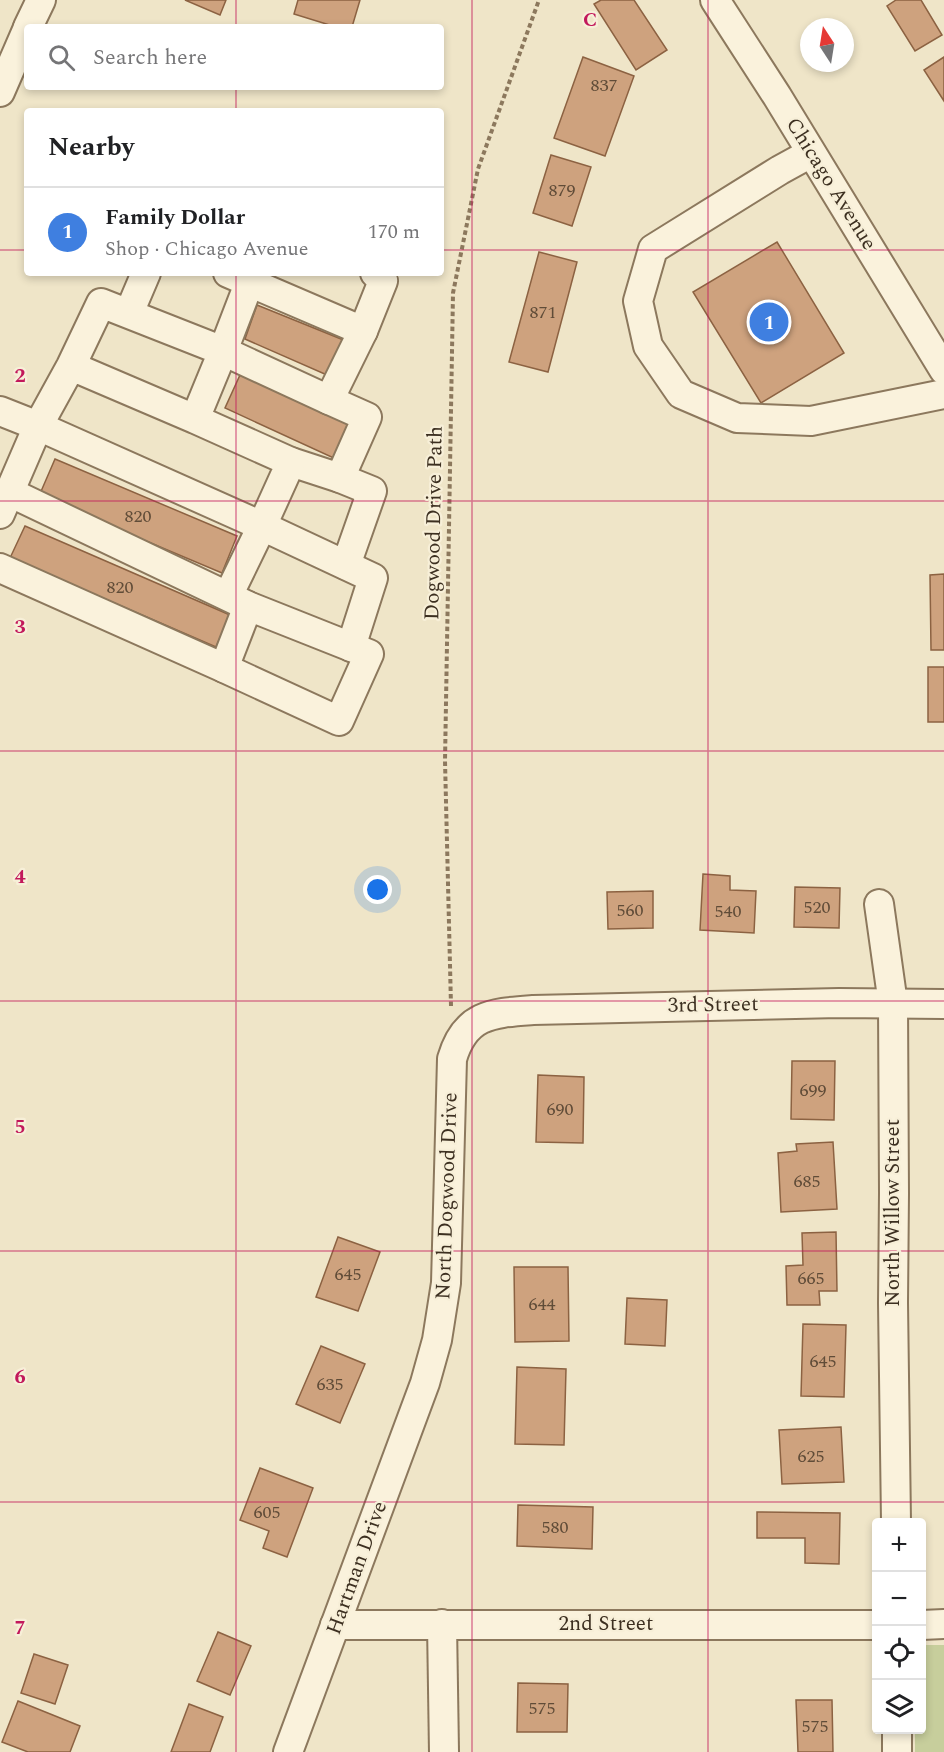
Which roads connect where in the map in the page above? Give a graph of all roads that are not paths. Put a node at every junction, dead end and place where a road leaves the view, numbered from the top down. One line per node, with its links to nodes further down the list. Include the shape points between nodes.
1 (40, 0): 3 (street)
2 (715, 0): 6 (street, Chicago Avenue)
3 (25, 24)
4 (19, 34): 5 (street)
5 (0, 92)
6 (811, 153): 14 (street, Chicago Avenue); 15 (street, via 653,249 638,301 648,346 681,394 737,418 811,422)
7 (145, 276): 10 (street)
8 (243, 276): 11 (street); 12 (street)
9 (378, 276): 11 (street, via 383,281)
10 (129, 313): 12 (street); 13 (street, via 102,303)
11 (363, 330): 16 (street)
12 (223, 351): 16 (street); 18 (street)
13 (71, 366): 18 (street); 19 (street)
14 (944, 370)
15 (944, 394)
16 (328, 400): 21 (street, via 367,417)
17 (0, 411): 19 (street)
18 (195, 419): 20 (street)
19 (38, 426): 22 (street); 23 (street)
20 (291, 462): 21 (street); 23 (street)
21 (340, 478): 24 (street, via 372,491)
22 (5, 503): 26 (street)
23 (262, 526): 24 (street); 26 (street)
24 (346, 565): 27 (street, via 373,578)
25 (0, 568): 28 (street)
26 (238, 601): 27 (street); 28 (street)
27 (351, 646): 28 (street, via 369,654 339,722)
28 (224, 668)
29 (879, 904): 30 (street, North Willow Street)
30 (893, 1004): 31 (street, 3rd Street); 32 (street, 3rd Street, via 533,1010 499,1012); 34 (street, North Willow Street)
31 (944, 1004)
32 (483, 1018): 33 (street, North Dogwood Drive, via 466,1029 452,1059 446,1283)
33 (425, 1383): 37 (street, Hartman Drive)
34 (896, 1518)
35 (442, 1624): 37 (street, 2nd Street); 38 (street, 2nd Street); 42 (street)
36 (944, 1624): 39 (street)
37 (335, 1625): 41 (street, Hartman Drive)
38 (872, 1625)
39 (926, 1625)
40 (897, 1734): 43 (street)
41 (288, 1752)
42 (444, 1752)
43 (897, 1752)

